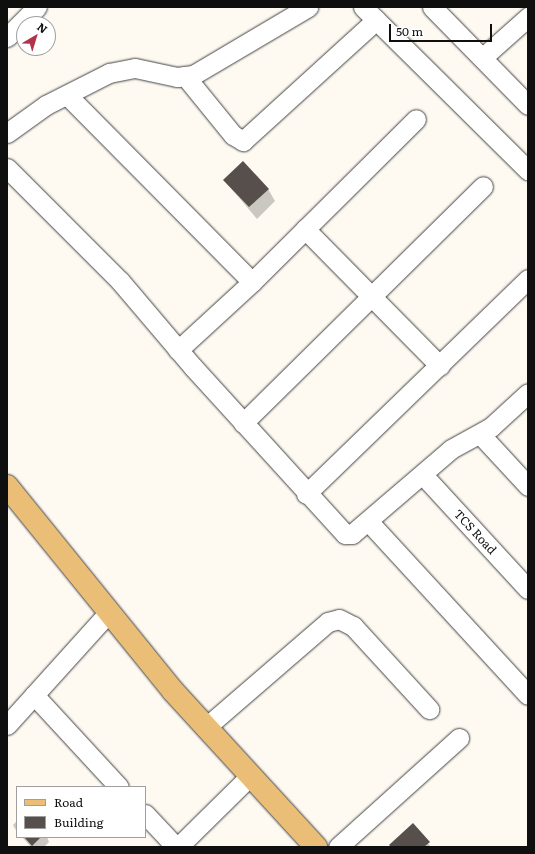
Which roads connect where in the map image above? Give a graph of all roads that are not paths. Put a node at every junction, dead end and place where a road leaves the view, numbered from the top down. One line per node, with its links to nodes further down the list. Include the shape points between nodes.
1 (37, 7): 7 (street)
2 (308, 7): 9 (street, via 193,75)
3 (363, 7): 6 (street)
4 (432, 7): 8 (street)
5 (528, 17): 8 (street)
6 (376, 20): 9 (street, via 243,141 233,135); 15 (street)
7 (7, 37)
8 (482, 58): 11 (street)
9 (185, 76): 10 (street, via 135,68 109,73)
10 (67, 94): 13 (street); 19 (street)
11 (528, 106)
12 (416, 119): 17 (street)
13 (7, 132)
14 (7, 168): 21 (street, via 120,281)
15 (528, 170)
16 (482, 186): 20 (street)
17 (305, 229): 19 (street); 20 (street)
18 (528, 279): 22 (street)
19 (252, 282): 21 (street)
20 (372, 297): 22 (street); 24 (street)
21 (178, 350): 24 (street)
22 (440, 366): 29 (street)
23 (528, 394): 25 (street)
24 (243, 423): 29 (street)
25 (480, 434): 26 (street, via 468,437 451,449); 28 (street)
26 (423, 475): 30 (street); 31 (street, TCS Road)
27 (7, 486): 32 (main road)
28 (528, 486)
29 (306, 494): 30 (street, via 345,534 352,534)
30 (368, 521): 34 (street)
31 (528, 590)
32 (109, 612): 33 (street); 37 (main road)
33 (34, 695): 36 (street); 40 (street)
34 (528, 695)
35 (429, 709): 37 (street, via 353,626 340,619 322,627)
36 (7, 725)
37 (205, 728): 39 (main road)
38 (459, 738): 44 (street)
39 (249, 777): 42 (street); 43 (main road)
40 (119, 786)
41 (146, 815): 42 (street)
42 (177, 847)
43 (316, 847)
44 (338, 847)

